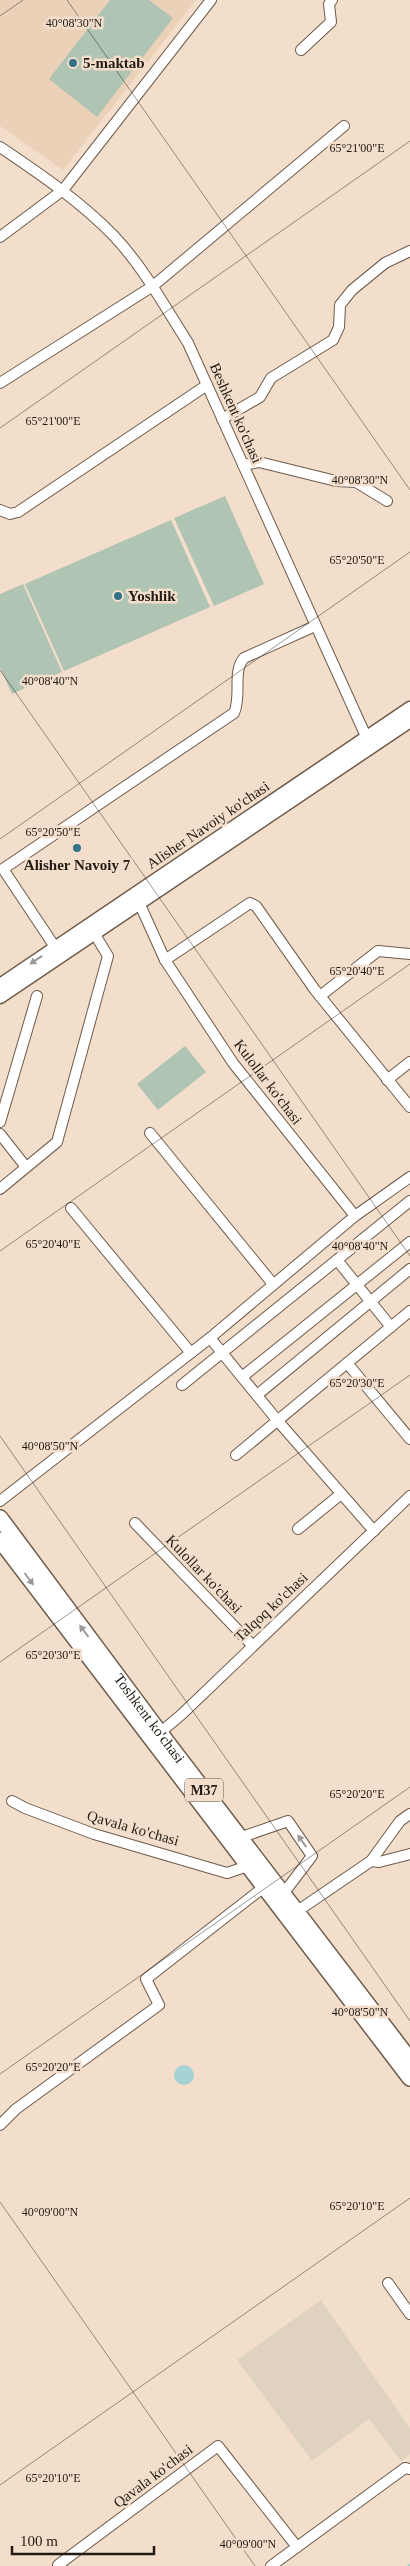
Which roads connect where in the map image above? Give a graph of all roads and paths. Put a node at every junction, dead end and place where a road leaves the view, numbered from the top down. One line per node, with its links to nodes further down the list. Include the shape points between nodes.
1 (212, 0): 6 (street)
2 (332, 0): 3 (street, via 329,4 331,22)
3 (301, 50)
4 (344, 126): 9 (street)
5 (0, 147): 6 (street, Beshkent ko'chasi)
6 (63, 190): 7 (street); 9 (street, Beshkent ko'chasi, via 114,237)
7 (0, 237)
8 (410, 251): 12 (street, via 385,263 352,290 340,305 339,327 333,340 271,378 260,397)
9 (153, 286): 10 (street); 11 (street, Beshkent ko'chasi, via 188,343)
10 (0, 383)
11 (207, 385): 12 (street, Beshkent ko'chasi); 15 (street, via 18,512 10,514)
12 (222, 419): 13 (street, Beshkent ko'chasi)
13 (243, 465): 14 (street, via 259,462 336,482 356,482); 16 (street, Beshkent ko'chasi)
14 (387, 501)
15 (0, 510)
16 (315, 626): 19 (street, Beshkent ko'chasi); 20 (street, via 244,658 238,670 239,702 234,713)
17 (410, 708): 19 (main road, Alisher Navoiy ko'chasi)
18 (410, 721): 19 (main road, Alisher Navoiy ko'chasi)
19 (369, 742): 21 (main road, Alisher Navoiy ko'chasi)
20 (2, 867): 23 (street)
21 (137, 898): 22 (main road, Alisher Navoiy ko'chasi); 23 (main road, Alisher Navoiy ko'chasi); 25 (street, Kulollar ko'chasi)
22 (94, 933): 29 (main road, Alisher Navoiy ko'chasi); 36 (street, via 108,956 57,1142)
23 (54, 948): 26 (main road, Alisher Navoiy ko'chasi, one-way to 26)
24 (410, 954): 28 (street, via 378,951)
25 (165, 960): 28 (street, via 250,904 256,906); 41 (street, Kulollar ko'chasi, via 233,1063)
26 (0, 985)
27 (37, 996): 33 (street)
28 (320, 996): 31 (street)
29 (0, 997)
30 (410, 1062): 31 (street)
31 (387, 1080): 32 (street)
32 (410, 1107)
33 (0, 1122)
34 (150, 1133): 45 (street)
35 (0, 1134): 36 (street)
36 (26, 1168): 38 (street)
37 (410, 1177): 41 (street)
38 (0, 1189)
39 (410, 1201): 43 (street)
40 (71, 1208): 51 (street)
41 (355, 1216): 45 (street)
42 (410, 1242): 46 (street)
43 (337, 1260): 46 (street); 52 (street)
44 (410, 1269): 47 (street)
45 (273, 1284): 50 (street)
46 (357, 1284): 47 (street); 54 (street)
47 (371, 1302): 49 (street); 56 (street)
48 (410, 1311): 49 (street)
49 (391, 1327): 53 (street)
50 (210, 1338): 51 (street); 52 (street)
51 (191, 1353): 62 (street)
52 (222, 1353): 54 (street); 55 (street)
53 (347, 1362): 57 (street); 58 (street)
54 (242, 1377): 56 (street)
55 (182, 1385)
56 (257, 1395): 57 (street)
57 (277, 1420): 59 (street); 60 (street)
58 (410, 1440)
59 (236, 1455)
60 (341, 1494): 65 (street); 66 (street)
61 (410, 1496): 66 (street, Talqoq ko'chasi)
62 (0, 1501)
63 (0, 1518): 69 (highway, Toshkent ko'chasi / M37, one-way to 63)
64 (135, 1523): 68 (street, Kulollar ko'chasi)
65 (298, 1529)
66 (374, 1531): 68 (street, Talqoq ko'chasi)
67 (0, 1540): 69 (highway, Toshkent ko'chasi / M37, one-way to 69)
68 (252, 1645): 69 (street, Talqoq ko'chasi)
69 (156, 1736): 72 (highway, Toshkent ko'chasi / M37); 75 (highway, Toshkent ko'chasi / M37)
70 (12, 1801): 75 (street, Qavala ko'chasi, via 94,1834 227,1873)
71 (410, 1814): 74 (street, via 400,1821)
72 (239, 1838): 77 (highway, Toshkent ko'chasi / M37); 77 (street, one-way to 72, via 312,1856 288,1821)
73 (410, 1854): 74 (street)
74 (371, 1861): 78 (street)
75 (248, 1866): 76 (highway, Toshkent ko'chasi / M37)
76 (264, 1887): 80 (highway, Toshkent ko'chasi / M37); 81 (street, via 146,1979 159,2006 16,2109)
77 (283, 1894): 78 (highway, Toshkent ko'chasi / M37)
78 (296, 1912): 79 (highway, Toshkent ko'chasi / M37)
79 (410, 2060)
80 (410, 2078)
81 (0, 2125)
82 (388, 2283): 83 (street)
83 (410, 2314)
84 (408, 2468): 85 (street)
85 (297, 2547): 86 (street, Qavala ko'chasi, via 218,2446); 87 (street)
86 (58, 2565)
87 (271, 2566)

